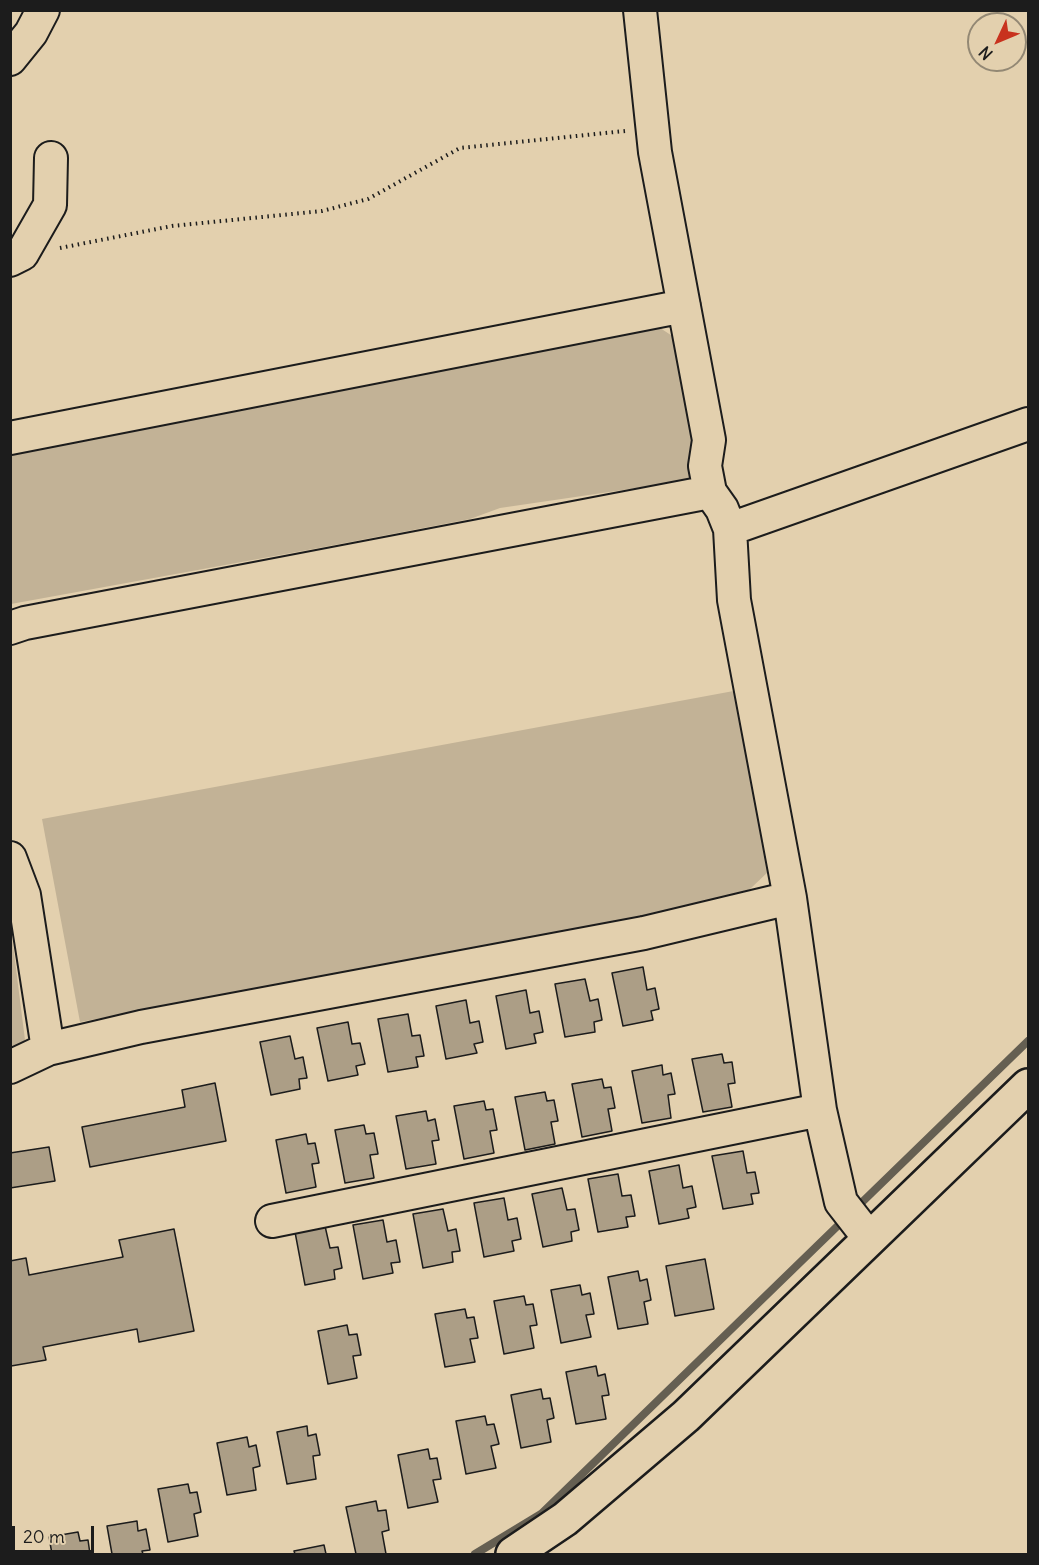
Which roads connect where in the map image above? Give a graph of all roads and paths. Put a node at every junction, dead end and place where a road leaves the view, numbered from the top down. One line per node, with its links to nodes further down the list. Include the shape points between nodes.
1 (43, 10): 3 (street)
2 (640, 10): 4 (street)
3 (10, 59)
4 (653, 128): 6 (path, via 460,148 368,198 322,211 172,226); 7 (street)
5 (51, 158): 6 (street, via 50,205)
6 (16, 257)
7 (684, 306): 9 (street); 10 (street, via 710,440 705,466)
8 (1029, 424): 11 (street)
9 (10, 438)
10 (710, 492): 11 (street); 12 (street)
11 (730, 529): 14 (street, via 735,600)
12 (10, 628)
13 (10, 858): 15 (street, via 24,895)
14 (790, 898): 15 (street, via 644,933 141,1027); 18 (street)
15 (48, 1049): 16 (street)
16 (10, 1067)
17 (1029, 1086): 20 (street)
18 (820, 1110): 19 (street); 20 (street, via 840,1202)
19 (272, 1221)
20 (866, 1233): 21 (street, via 686,1416 565,1519)
21 (513, 1554)

